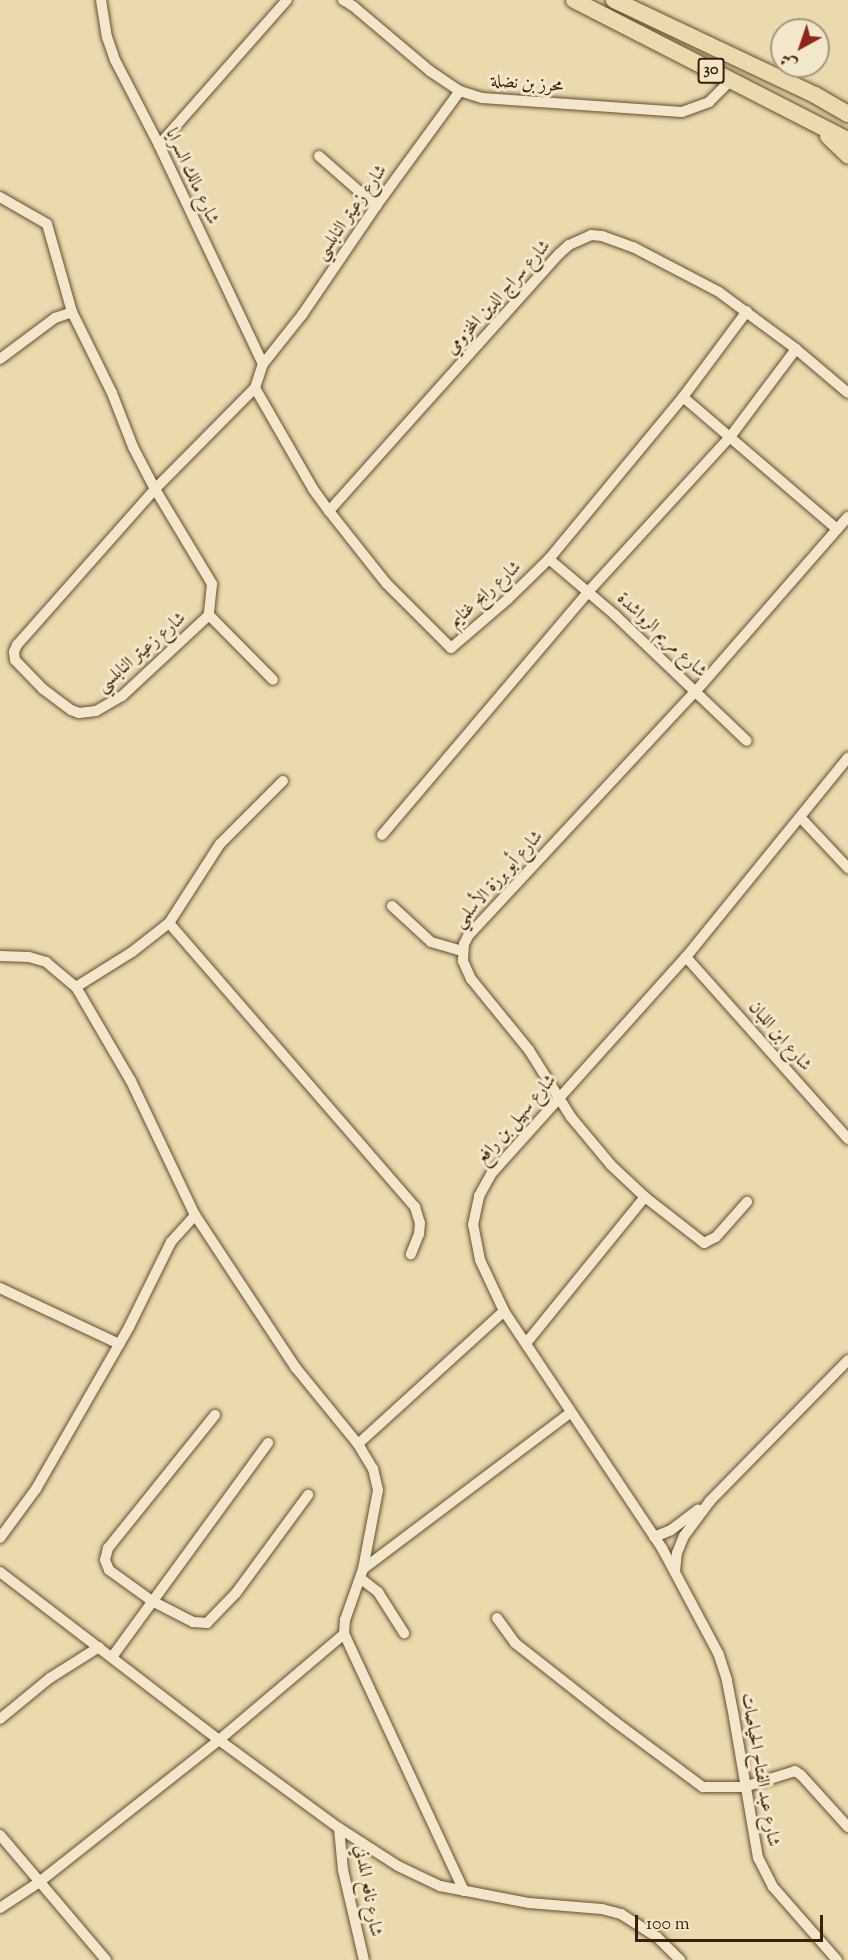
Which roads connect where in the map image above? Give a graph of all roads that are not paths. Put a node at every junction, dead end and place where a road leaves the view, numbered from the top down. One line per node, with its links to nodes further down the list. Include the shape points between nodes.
1 (101, 0): 14 (street, شارع مالك السرايا, via 115,60)
2 (287, 0): 14 (street)
3 (343, 0): 6 (street, محرز بن نضلة)
4 (574, 0): 7 (main road, 30)
5 (614, 0): 9 (main road, 30)
6 (353, 3): 8 (street, محرز بن نضلة)
7 (730, 81): 8 (street, محرز بن نضلة, via 709,102 682,112 482,98); 12 (main road, 30)
8 (460, 91): 18 (street, شارع زعيتر النابلسي)
9 (815, 95): 10 (main road); 11 (main road, 30)
10 (848, 108)
11 (848, 114)
12 (812, 122): 13 (main road, 30); 15 (main road)
13 (848, 140)
14 (159, 145): 23 (street, شارع مالك السرايا)
15 (848, 154)
16 (319, 156): 18 (street)
17 (0, 197): 20 (street, شارع زعيتر النابلسي, via 46,224)
18 (376, 206): 23 (street, شارع زعيتر النابلسي, via 302,315)
19 (747, 311): 21 (street, شارع سراج الدين المخزومي); 26 (street, شارع رابح غنايم); 29 (street, شارع سراج الدين المخزومي, via 690,275 633,247 602,236 580,239 559,254)
20 (72, 312): 22 (street, via 55,318); 28 (street, شارع زعيتر النابلسي)
21 (796, 349): 25 (street, شارع سراج الدين المخزومي); 27 (street)
22 (0, 359)
23 (263, 364): 24 (street, شارع زعيتر النابلسي)
24 (255, 388): 28 (street, شارع زعيتر النابلسي); 29 (street, شارع رابح غنايم)
25 (848, 393)
26 (683, 397): 27 (street); 32 (street, شارع رابح غنايم)
27 (730, 437): 31 (street); 33 (street)
28 (155, 489): 34 (street, شارع زعيتر النابلسي, via 212,584); 34 (street, شارع زعيتر النابلسي, via 27,632 14,652 15,660 71,710 96,711 122,696)
29 (328, 511): 32 (street, شارع رابح غنايم, via 386,583 451,648)
30 (848, 517): 31 (street, شارع أبو برزة الأسلمي)
31 (837, 529): 36 (street, شارع أبو برزة الأسلمي)
32 (549, 559): 33 (street, شارع مريم الرواشدة)
33 (588, 592): 36 (street, شارع مريم الرواشدة); 41 (street)
34 (209, 615): 35 (street)
35 (273, 681)
36 (696, 691): 37 (street, شارع مريم الرواشدة); 45 (street, شارع أبو برزة الأسلمي, via 468,936)
37 (747, 741)
38 (848, 758): 40 (street, شارع سهيل بن رافع)
39 (283, 781): 44 (street, via 220,844)
40 (801, 818): 42 (street); 47 (street, شارع سهيل بن رافع)
41 (382, 835)
42 (848, 868)
43 (392, 906): 45 (street, via 431,942)
44 (169, 923): 48 (street); 54 (street, via 414,1207 420,1223)
45 (462, 951): 49 (street, شارع أبو برزة الأسلمي, via 471,979 529,1050)
46 (0, 956): 48 (street, via 46,962)
47 (686, 957): 49 (street, شارع سهيل بن رافع); 50 (street, شارع ابن اللبان)
48 (76, 987): 53 (street, via 130,1081)
49 (558, 1097): 51 (street, شارع أبو برزة الأسلمي, via 611,1165); 56 (street, شارع سهيل بن رافع, via 486,1181 474,1212 473,1233 480,1260)
50 (848, 1139)
51 (645, 1197): 52 (street, شارع أبو برزة الأسلمي, via 704,1243 716,1237); 57 (street)
52 (747, 1202)
53 (195, 1215): 58 (street, via 171,1242); 63 (street, via 296,1368)
54 (411, 1254)
55 (0, 1288): 58 (street)
56 (504, 1311): 57 (street, شارع سهيل بن رافع); 63 (street)
57 (527, 1342): 60 (street, شارع سهيل بن رافع)
58 (119, 1344): 67 (street, via 36,1489)
59 (848, 1360): 65 (street)
60 (570, 1413): 66 (street, شارع سهيل بن رافع); 71 (street)
61 (215, 1415): 72 (street, via 105,1554 105,1566)
62 (268, 1443): 72 (street)
63 (358, 1444): 71 (street, via 373,1469 378,1490)
64 (308, 1495): 72 (street, via 212,1620 193,1622)
65 (710, 1501): 66 (street, via 671,1530); 69 (street, via 684,1536)
66 (654, 1537): 68 (street, شارع سهيل بن رافع)
67 (0, 1538)
68 (662, 1548): 69 (street, شارع عبد الفتاح الحياصات)
69 (675, 1571): 80 (street, شارع عبد الفتاح الحياصات, via 718,1653 727,1680)
70 (0, 1572): 76 (street)
71 (362, 1574): 74 (street); 75 (street, via 347,1609)
72 (152, 1601): 77 (street)
73 (497, 1618): 80 (street, via 515,1643 688,1778 704,1786)
74 (404, 1633)
75 (344, 1634): 79 (street); 85 (street)
76 (99, 1647): 77 (street); 78 (street, via 50,1678)
77 (112, 1657): 79 (street)
78 (0, 1719)
79 (219, 1740): 82 (street); 84 (street)
80 (744, 1787): 81 (street, via 797,1772); 90 (street, شارع عبد الفتاح الحياصات, via 754,1842 767,1877)
81 (848, 1827)
82 (339, 1828): 85 (street, via 426,1882); 88 (street, شارع نافع المدني, via 343,1870)
83 (0, 1835): 84 (street)
84 (38, 1883): 86 (street); 87 (street)
85 (464, 1891): 89 (street, via 621,1914 657,1937)
86 (0, 1908)
87 (106, 1960)
88 (364, 1960)
89 (680, 1960)
90 (837, 1960)

